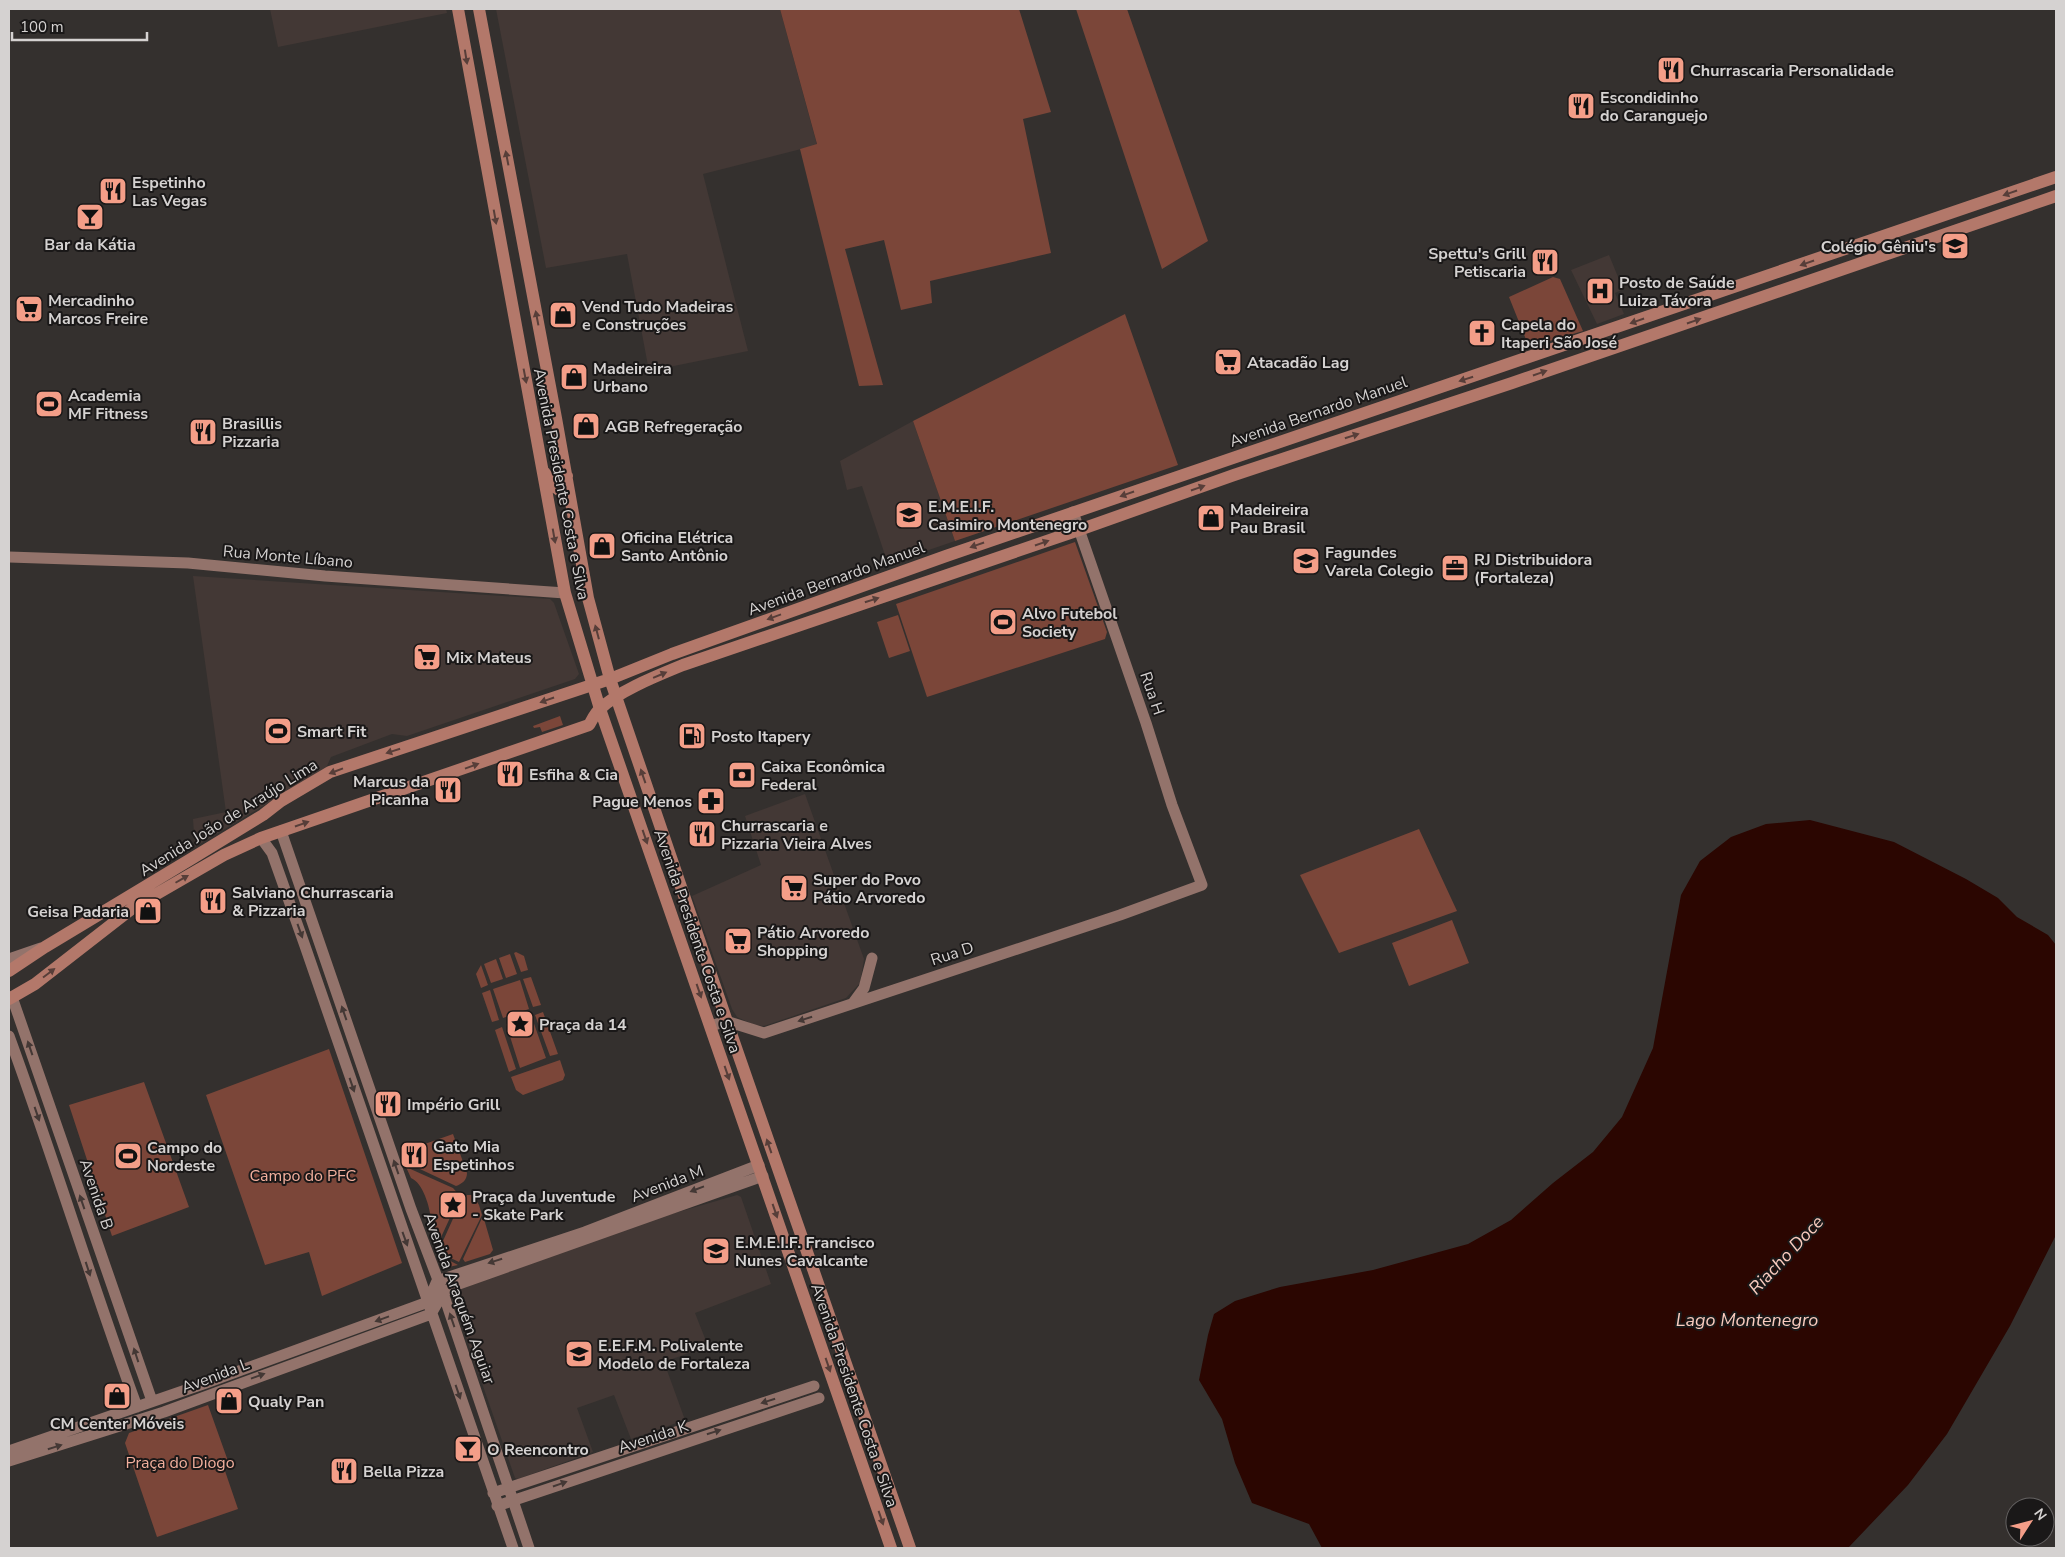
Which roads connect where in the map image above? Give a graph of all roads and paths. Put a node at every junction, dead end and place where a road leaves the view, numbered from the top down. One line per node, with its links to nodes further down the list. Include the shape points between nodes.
1 (458, 9): 10 (main road, Avenida Presidente Costa e Silva, one-way to 10)
2 (479, 9): 9 (main road, Avenida Presidente Costa e Silva, one-way to 2)
3 (2056, 177): 5 (main road, Avenida Bernardo Manuel, one-way to 5)
4 (2056, 196): 7 (main road, Avenida Bernardo Manuel)
5 (1917, 225): 6 (main road, Avenida Bernardo Manuel); 7 (main road)
6 (1898, 231): 8 (main road); 11 (main road, Avenida Bernardo Manuel, one-way to 11)
7 (1921, 243): 8 (main road, Avenida Bernardo Manuel)
8 (1903, 249): 13 (main road, Avenida Bernardo Manuel, one-way to 8)
9 (525, 256): 10 (main road); 16 (main road, Avenida Presidente Costa e Silva, one-way to 9)
10 (503, 260): 15 (main road, Avenida Presidente Costa e Silva, one-way to 15)
11 (1506, 365): 12 (main road, Avenida Bernardo Manuel); 13 (main road)
12 (1488, 372): 14 (main road); 17 (main road, Avenida Bernardo Manuel, one-way to 17)
13 (1512, 383): 14 (main road, Avenida Bernardo Manuel)
14 (1495, 389): 20 (main road, Avenida Bernardo Manuel, one-way to 14)
15 (542, 466): 16 (main road, via 555,488 560,490); 18 (main road, Avenida Presidente Costa e Silva)
16 (567, 476): 19 (main road, Avenida Presidente Costa e Silva)
17 (1073, 512): 20 (street, Rua H); 23 (main road, Avenida Bernardo Manuel, one-way to 23, via 689,647)
18 (550, 515): 19 (main road, via 555,507 564,506); 22 (main road, Avenida Presidente Costa e Silva, one-way to 22)
19 (575, 521): 23 (main road, Avenida Presidente Costa e Silva, one-way to 19, via 588,598)
20 (1079, 530): 25 (main road, Avenida Bernardo Manuel, one-way to 20, via 643,682 683,665); 29 (street, Rua H)
21 (9, 557): 22 (street, Rua Monte Líbano, via 188,563)
22 (565, 593): 24 (main road, Avenida Presidente Costa e Silva)
23 (610, 679): 24 (main road, Avenida Bernardo Manuel); 25 (main road, Avenida Presidente Costa e Silva)
24 (593, 684): 26 (main road, Avenida Presidente Costa e Silva); 30 (main road, Avenida João de Araújo Lima, one-way to 30, via 330,772)
25 (617, 698): 26 (main road, Avenida Bernardo Manuel); 36 (main road, Avenida Presidente Costa e Silva, one-way to 25)
26 (600, 709): 27 (main road, Avenida João de Araújo Lima, one-way to 26, via 589,725); 37 (main road, Avenida Presidente Costa e Silva, one-way to 37)
27 (281, 832): 28 (main road, Avenida João de Araújo Lima); 40 (street, Avenida Araquém Aguiar, one-way to 27)
28 (261, 838): 34 (main road, Avenida João de Araújo Lima, one-way to 28, via 35,984 134,907 224,855); 41 (street, Avenida Araquém Aguiar, one-way to 41, via 272,853 279,872)
29 (1202, 885): 35 (street, Rua D)
30 (45, 947): 32 (street); 33 (main road, Avenida João de Araújo Lima)
31 (872, 958): 35 (street, via 864,988)
32 (9, 959)
33 (9, 971)
34 (11, 998): 49 (street, Avenida B, one-way to 34)
35 (851, 1004): 36 (street, Rua D, one-way to 36, via 764,1033)
36 (726, 1021): 37 (street); 60 (main road, Avenida Presidente Costa e Silva, one-way to 36)
37 (711, 1026): 39 (main road, Avenida Presidente Costa e Silva, one-way to 39)
38 (9, 1036): 50 (street, Avenida B, one-way to 50)
39 (761, 1171): 42 (street, Avenida M); 59 (main road, Avenida Presidente Costa e Silva, one-way to 59)
40 (411, 1209): 41 (street); 43 (street, Avenida Araquém Aguiar)
41 (396, 1214): 45 (street, Avenida Araquém Aguiar, one-way to 45)
42 (586, 1236): 43 (street, Avenida M, one-way to 43); 44 (street, Avenida M)
43 (437, 1281): 44 (street, Avenida Araquém Aguiar); 45 (street)
44 (442, 1293): 46 (street); 53 (street, Avenida Araquém Aguiar, one-way to 44)
45 (428, 1302): 46 (street, Avenida Araquém Aguiar); 49 (street, Avenida L, one-way to 49)
46 (432, 1314): 52 (street, Avenida L, one-way to 46, via 164,1412); 54 (street, Avenida Araquém Aguiar, one-way to 54)
47 (814, 1386): 53 (street, Avenida K, one-way to 53)
48 (819, 1398): 55 (street, Avenida K, one-way to 48)
49 (152, 1401): 50 (street, Avenida L)
50 (137, 1407): 51 (street, Avenida L)
51 (9, 1451)
52 (9, 1461)
53 (509, 1488): 54 (street, Avenida K); 55 (street, Avenida Araquém Aguiar)
54 (493, 1494): 56 (street, Avenida Araquém Aguiar)
55 (514, 1500): 56 (street, Avenida K); 58 (street, Avenida Araquém Aguiar)
56 (497, 1506): 57 (street, Avenida Araquém Aguiar)
57 (512, 1548)
58 (528, 1548)
59 (891, 1548)
60 (910, 1548)

